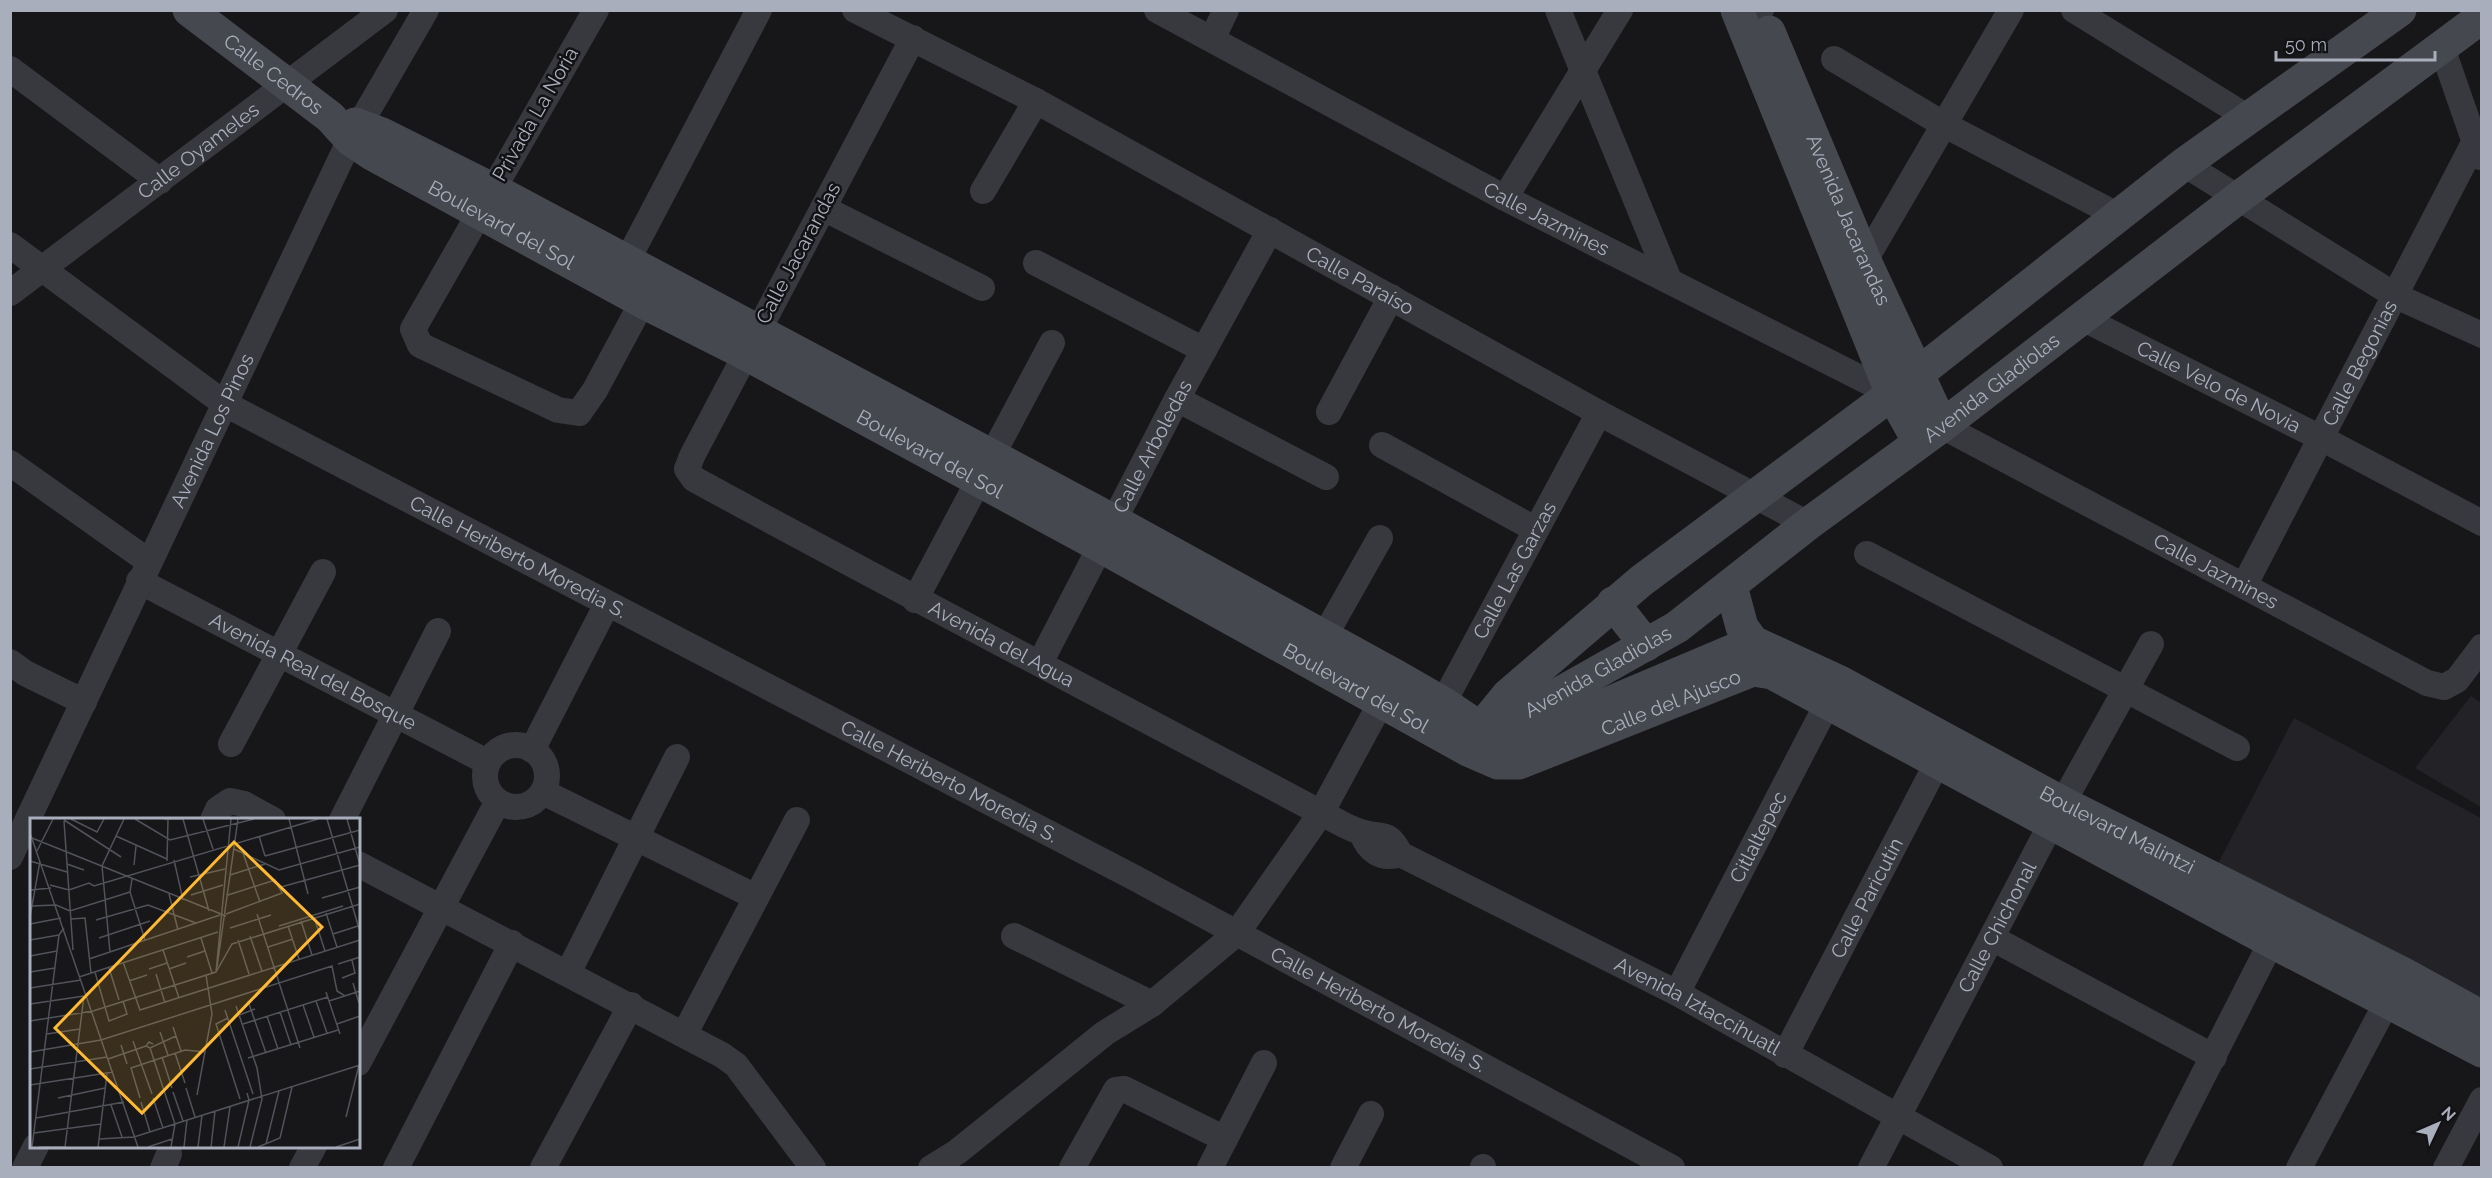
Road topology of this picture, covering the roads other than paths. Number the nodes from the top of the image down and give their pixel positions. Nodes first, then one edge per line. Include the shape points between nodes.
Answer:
1 (189, 10) edge
2 (385, 10) edge
3 (426, 10) edge
4 (596, 10) edge
5 (759, 10) edge
6 (855, 10) edge
7 (1157, 10) edge
8 (1226, 10) edge
9 (1558, 10) edge
10 (1620, 10) edge
11 (2011, 10) edge
12 (2074, 10) edge
13 (2400, 10) edge
14 (1752, 15) edge
15 (2481, 17) edge
16 (913, 38) junction
17 (1212, 39) junction
18 (2441, 45) junction
19 (1834, 59) dead end
20 (10, 69) edge
21 (1582, 70) junction
22 (288, 85) junction
23 (1036, 101) junction
24 (2247, 117) junction
25 (1943, 124) junction
26 (346, 127) junction
27 (2478, 151) edge
28 (2184, 164) junction
29 (160, 181) junction
30 (983, 191) dead end
31 (1505, 198) junction
32 (2238, 198) junction
33 (485, 201) junction
34 (823, 208) junction
35 (2120, 216) junction
36 (1270, 230) junction
37 (10, 245) edge
38 (627, 261) junction
39 (1036, 262) dead end
40 (43, 268) junction
41 (1857, 274) junction
42 (1669, 280) junction
43 (982, 288) dead end
44 (649, 289) junction
45 (10, 293) edge
46 (2396, 296) junction
47 (1391, 297) junction
48 (2082, 318) junction
49 (2481, 335) edge
50 (751, 341) junction
51 (1052, 343) dead end
52 (1204, 350) junction
53 (1917, 372) junction
54 (1892, 394) junction
55 (1177, 399) junction
56 (225, 404) junction
57 (1329, 412) dead end
58 (1599, 413) junction
59 (1931, 434) junction
60 (2321, 438) junction
61 (1382, 445) dead end
62 (10, 463) edge
63 (985, 468) junction
64 (687, 469) joint
65 (1326, 477) dead end
66 (1754, 496) junction
67 (2481, 523) edge
68 (1808, 524) junction
69 (1535, 529) junction
70 (1107, 533) junction
71 (1380, 538) dead end
72 (1866, 554) dead end
73 (144, 571) junction
74 (323, 572) dead end
75 (2244, 584) junction
76 (1731, 586) junction
77 (915, 600) junction
78 (1613, 603) junction
79 (607, 604) junction
80 (438, 632) dead end
81 (1753, 642) junction
82 (2151, 644) dead end
83 (1646, 645) junction
84 (2481, 647) edge
85 (1317, 650) junction
86 (280, 654) junction
87 (1040, 663) junction
88 (15, 673) edge
89 (1389, 688) junction
90 (2126, 690) junction
91 (1834, 693) junction
92 (84, 702) junction
93 (396, 714) junction
94 (1437, 715) junction
95 (1474, 738) junction
96 (231, 744) dead end
97 (2237, 748) dead end
98 (532, 750) junction
99 (1943, 752) junction
100 (677, 757) dead end
101 (487, 762) junction
102 (1510, 764) joint
103 (543, 792) junction
104 (497, 803) junction
105 (221, 810) edge
106 (1321, 813) junction
107 (2057, 813) junction
108 (34, 818) edge
109 (271, 818) edge
110 (343, 818) edge
111 (797, 820) dead end
112 (30, 827) edge
113 (636, 838) junction
114 (20, 850) edge
115 (360, 865) edge
116 (756, 897) junction
117 (442, 907) junction
118 (2279, 928) junction
119 (1237, 933) junction
120 (1014, 936) dead end
121 (1992, 938) junction
122 (512, 943) junction
123 (568, 973) junction
124 (2395, 987) junction
125 (1677, 993) junction
126 (1152, 1004) junction
127 (631, 1005) junction
128 (2481, 1017) edge
129 (685, 1033) junction
130 (2481, 1051) edge
131 (1785, 1055) junction
132 (2214, 1057) junction
133 (360, 1059) edge
134 (1264, 1063) dead end
135 (2481, 1100) edge
136 (1371, 1114) dead end
137 (1899, 1116) junction
138 (1225, 1139) junction
139 (35, 1148) edge
140 (313, 1148) edge
141 (25, 1167) edge
142 (302, 1167) edge
143 (396, 1167) edge
144 (543, 1167) edge
145 (813, 1167) edge
146 (931, 1167) edge
147 (1072, 1167) edge
148 (1210, 1167) edge
149 (1343, 1167) edge
150 (1672, 1167) edge
151 (1871, 1167) edge
152 (1990, 1167) edge
153 (2156, 1167) edge
154 (2300, 1167) edge
155 (2446, 1167) edge

1 - 22 street, Calle Cedros
2 - 22 street, Calle Oyameles
3 - 26 street, Avenida Los Pinos
4 - 33 street, Privada La Noria
5 - 38 street
6 - 16 street, Calle Paraíso
7 - 17 street, Calle Jazmines
8 - 17 street
9 - 21 street
10 - 21 street
11 - 25 street
12 - 24 street
13 - 24 street, Avenida Gladiolas
14 - 41 street, Avenida Jacarandas
15 - 18 street, Avenida Gladiolas
16 - 23 street, Calle Paraíso
16 - 34 street, Calle Jacarandas
17 - 31 street, Calle Jazmines
18 - 27 street
18 - 32 street, Avenida Gladiolas
19 - 25 street
20 - 29 street
21 - 31 street
21 - 42 street
22 - 26 street, Calle Cedros
22 - 29 street, Calle Oyameles
23 - 30 street
23 - 36 street, Calle Paraíso
24 - 28 street, Avenida Gladiolas
25 - 35 street
25 - 41 street
26 - 33 street, Boulevard del Sol
26 - 56 street, Avenida Los Pinos
27 - 46 street, Calle Begonias
28 - 32 street
28 - 35 street, Avenida Gladiolas
29 - 40 street, Calle Oyameles
31 - 42 street, Calle Jazmines
32 - 46 street
32 - 48 street, Avenida Gladiolas
33 - 38 street, Boulevard del Sol
33 - 44 street, Boulevard del Sol
33 - 44 street, Privada La Noria via 413,329 420,345 558,410 579,413
34 - 43 street
34 - 50 street, Calle Jacarandas
35 - 53 street, Avenida Gladiolas
36 - 47 street, Calle Paraíso
36 - 52 street, Calle Arboledas
37 - 40 street, Calle Heriberto Moredia S.
38 - 44 street, Boulevard del Sol
39 - 52 street
40 - 45 street, Calle Oyameles
40 - 56 street, Calle Heriberto Moredia S.
41 - 53 street, Avenida Jacarandas
41 - 54 street, Avenida Jacarandas
42 - 54 street, Calle Jazmines
44 - 50 street, Boulevard del Sol
46 - 49 street
46 - 60 street, Calle Begonias
47 - 57 street
47 - 58 street, Calle Paraíso
48 - 59 street, Avenida Gladiolas
48 - 60 street, Calle Velo de Novia
50 - 63 street, Boulevard del Sol
50 - 64 street, Calle Jacarandas
51 - 63 street
52 - 55 street, Calle Arboledas
53 - 54 street, Avenida Gladiolas
53 - 59 street, Avenida Jacarandas
54 - 59 street
54 - 66 street, Avenida Gladiolas
55 - 65 street
55 - 70 street, Calle Arboledas
56 - 73 street, Avenida Los Pinos
56 - 79 street, Calle Heriberto Moredia S.
58 - 66 street, Calle Paraíso
58 - 69 street, Calle Las Garzas
59 - 68 street, Avenida Gladiolas
59 - 75 street, Calle Jazmines
60 - 67 street, Calle Velo de Novia
60 - 75 street, Calle Begonias
61 - 69 street
62 - 73 street, Avenida Real del Bosque
63 - 70 street, Boulevard del Sol
63 - 77 street
64 - 77 street, Avenida del Agua via 694,479
66 - 68 street, Calle Paraíso
66 - 78 street, Avenida Gladiolas
68 - 76 street, Avenida Gladiolas
69 - 94 street, Calle Las Garzas
70 - 85 street, Boulevard del Sol
70 - 87 street, Calle Arboledas
71 - 85 street
72 - 90 street
73 - 86 street, Avenida Real del Bosque
73 - 92 street, Avenida Los Pinos
74 - 86 street
75 - 84 street, Calle Jazmines via 2427,683 2444,687 2457,680
76 - 81 street via 1742,627
76 - 83 street, Avenida Gladiolas
77 - 87 street, Avenida del Agua
78 - 83 street
78 - 95 street, Avenida Gladiolas via 1508,695
79 - 98 street
79 - 119 street, Calle Heriberto Moredia S.
80 - 93 street
81 - 91 street, Boulevard Malintzi
81 - 95 street, Calle del Ajusco via 1519,741
82 - 90 street, Calle Chichonal
83 - 95 street, Avenida Gladiolas
85 - 89 street, Boulevard del Sol
86 - 93 street, Avenida Real del Bosque
86 - 96 street
87 - 106 street, Avenida del Agua
88 - 92 street
89 - 94 street, Boulevard del Sol
89 - 106 street
90 - 97 street
90 - 107 street, Calle Chichonal
91 - 99 street, Boulevard Malintzi
91 - 102 street, Calle del Ajusco via 1753,670
91 - 125 street, Citlaltepec
92 - 108 street, Avenida Los Pinos
93 - 101 street, Avenida Real del Bosque
93 - 110 street
94 - 95 street, Boulevard del Sol
95 - 102 street, Boulevard del Sol via 1498,763
98 - 101 street via 515,745 499,749
98 - 103 street via 543,761 547,777
99 - 107 street, Boulevard Malintzi
99 - 131 street, Calle Paricutín
100 - 113 street
101 - 104 street via 484,784
103 - 104 street via 531,804 514,808
103 - 113 street
104 - 117 street
105 - 109 street via 244,804
106 - 119 street
106 - 125 street, Avenida Iztaccíhuatl via 1362,833 1380,834 1394,841 1400,854
107 - 118 street, Boulevard Malintzi
107 - 121 street, Calle Chichonal
111 - 116 street
112 - 114 street, Avenida Los Pinos
113 - 116 street
113 - 123 street
115 - 117 street
116 - 129 street
117 - 122 street
117 - 133 street
118 - 124 street, Boulevard Malintzi
118 - 132 street
119 - 126 street
119 - 150 street, Calle Heriberto Moredia S.
120 - 126 street
121 - 132 street
121 - 137 street, Calle Chichonal
122 - 123 street
122 - 143 street
123 - 127 street
124 - 128 street, Boulevard Malintzi
124 - 130 street, Boulevard Malintzi
124 - 154 street
125 - 131 street, Avenida Iztaccíhuatl
126 - 146 street via 1105,1033 957,1152
127 - 129 street
127 - 144 street
129 - 145 street via 736,1065
131 - 137 street, Avenida Iztaccíhuatl
132 - 153 street
134 - 138 street
135 - 155 street
136 - 149 street
137 - 151 street, Calle Chichonal
137 - 152 street, Avenida Iztaccíhuatl
138 - 147 street via 1124,1089 1116,1090
138 - 148 street
139 - 141 street
140 - 142 street

